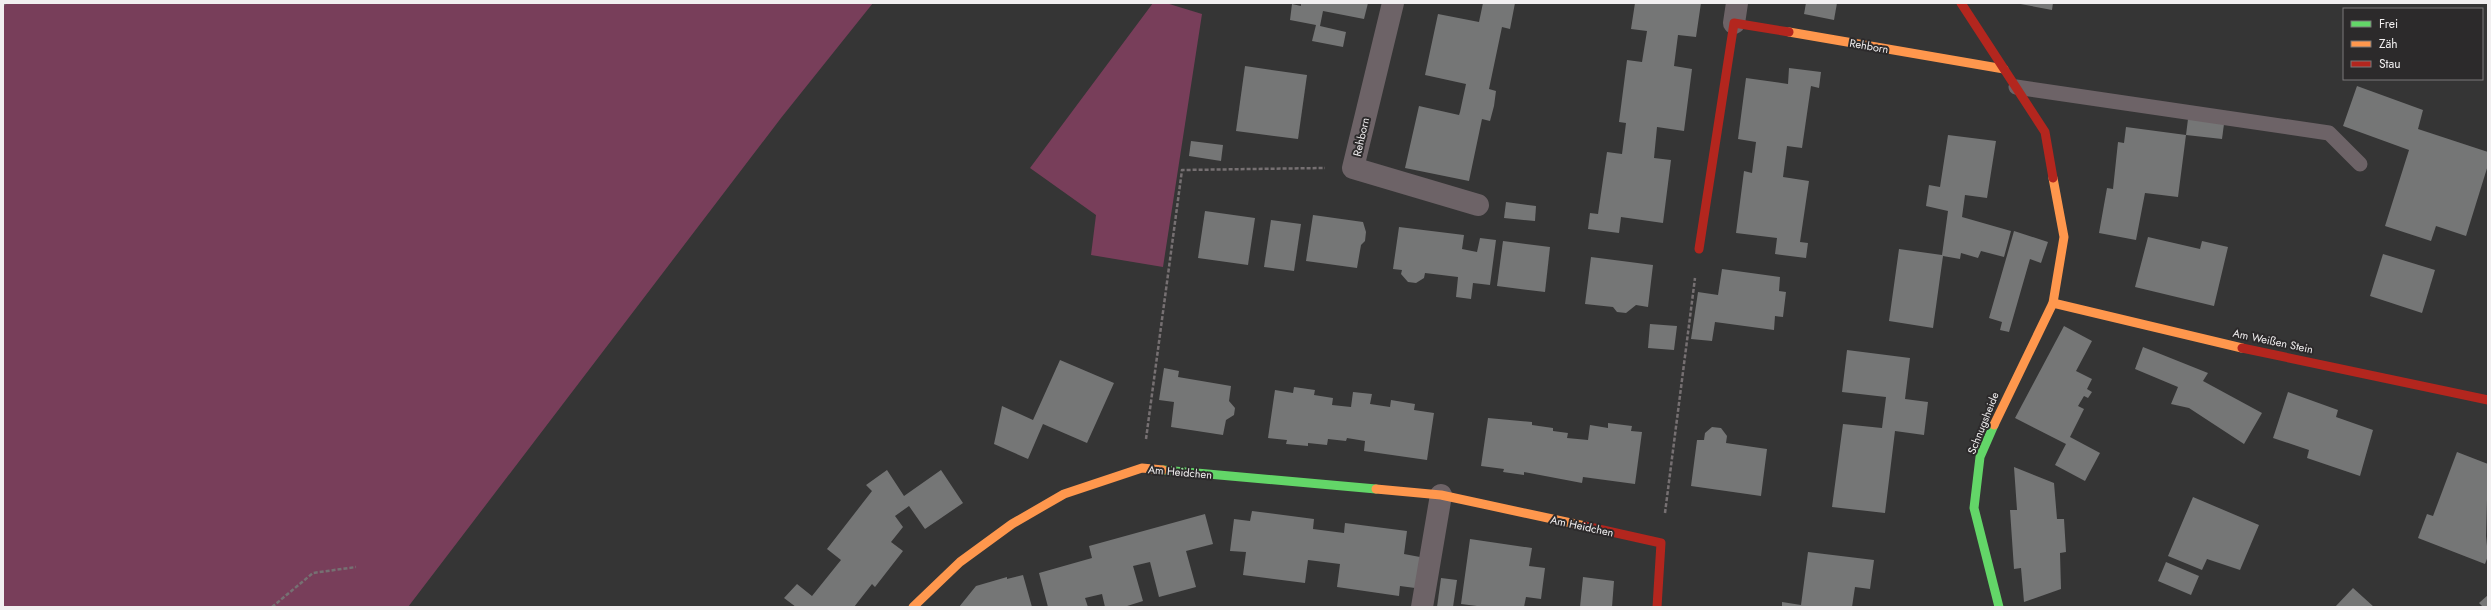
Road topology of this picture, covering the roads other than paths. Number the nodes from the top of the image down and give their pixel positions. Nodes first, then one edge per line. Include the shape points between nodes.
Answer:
1 (1393, 3) edge
2 (1961, 3) edge
3 (1735, 13) edge
4 (2004, 69) junction
5 (2016, 87) junction
6 (2360, 164) dead end
7 (1478, 205) dead end
8 (1699, 249) road end
9 (2053, 302) junction
10 (2488, 400) edge
11 (1441, 495) junction
12 (913, 607) edge
13 (1422, 607) edge
14 (1657, 607) edge
15 (1999, 607) edge

1 - 7 street, Rehborn via 1353,168
2 - 4 street
3 - 4 street, Rehborn
3 - 8 street, Rehborn
4 - 5 street
5 - 6 lane via 2329,133
5 - 9 street via 2045,132 2064,237
9 - 10 street, Am Weißen Stein via 2173,332
9 - 15 street, Schnugsheide via 1980,457 1974,508
11 - 12 street, Am Heidchen via 1142,468 1064,494 1012,524 960,562
11 - 13 street
11 - 14 street, Am Heidchen via 1661,543

